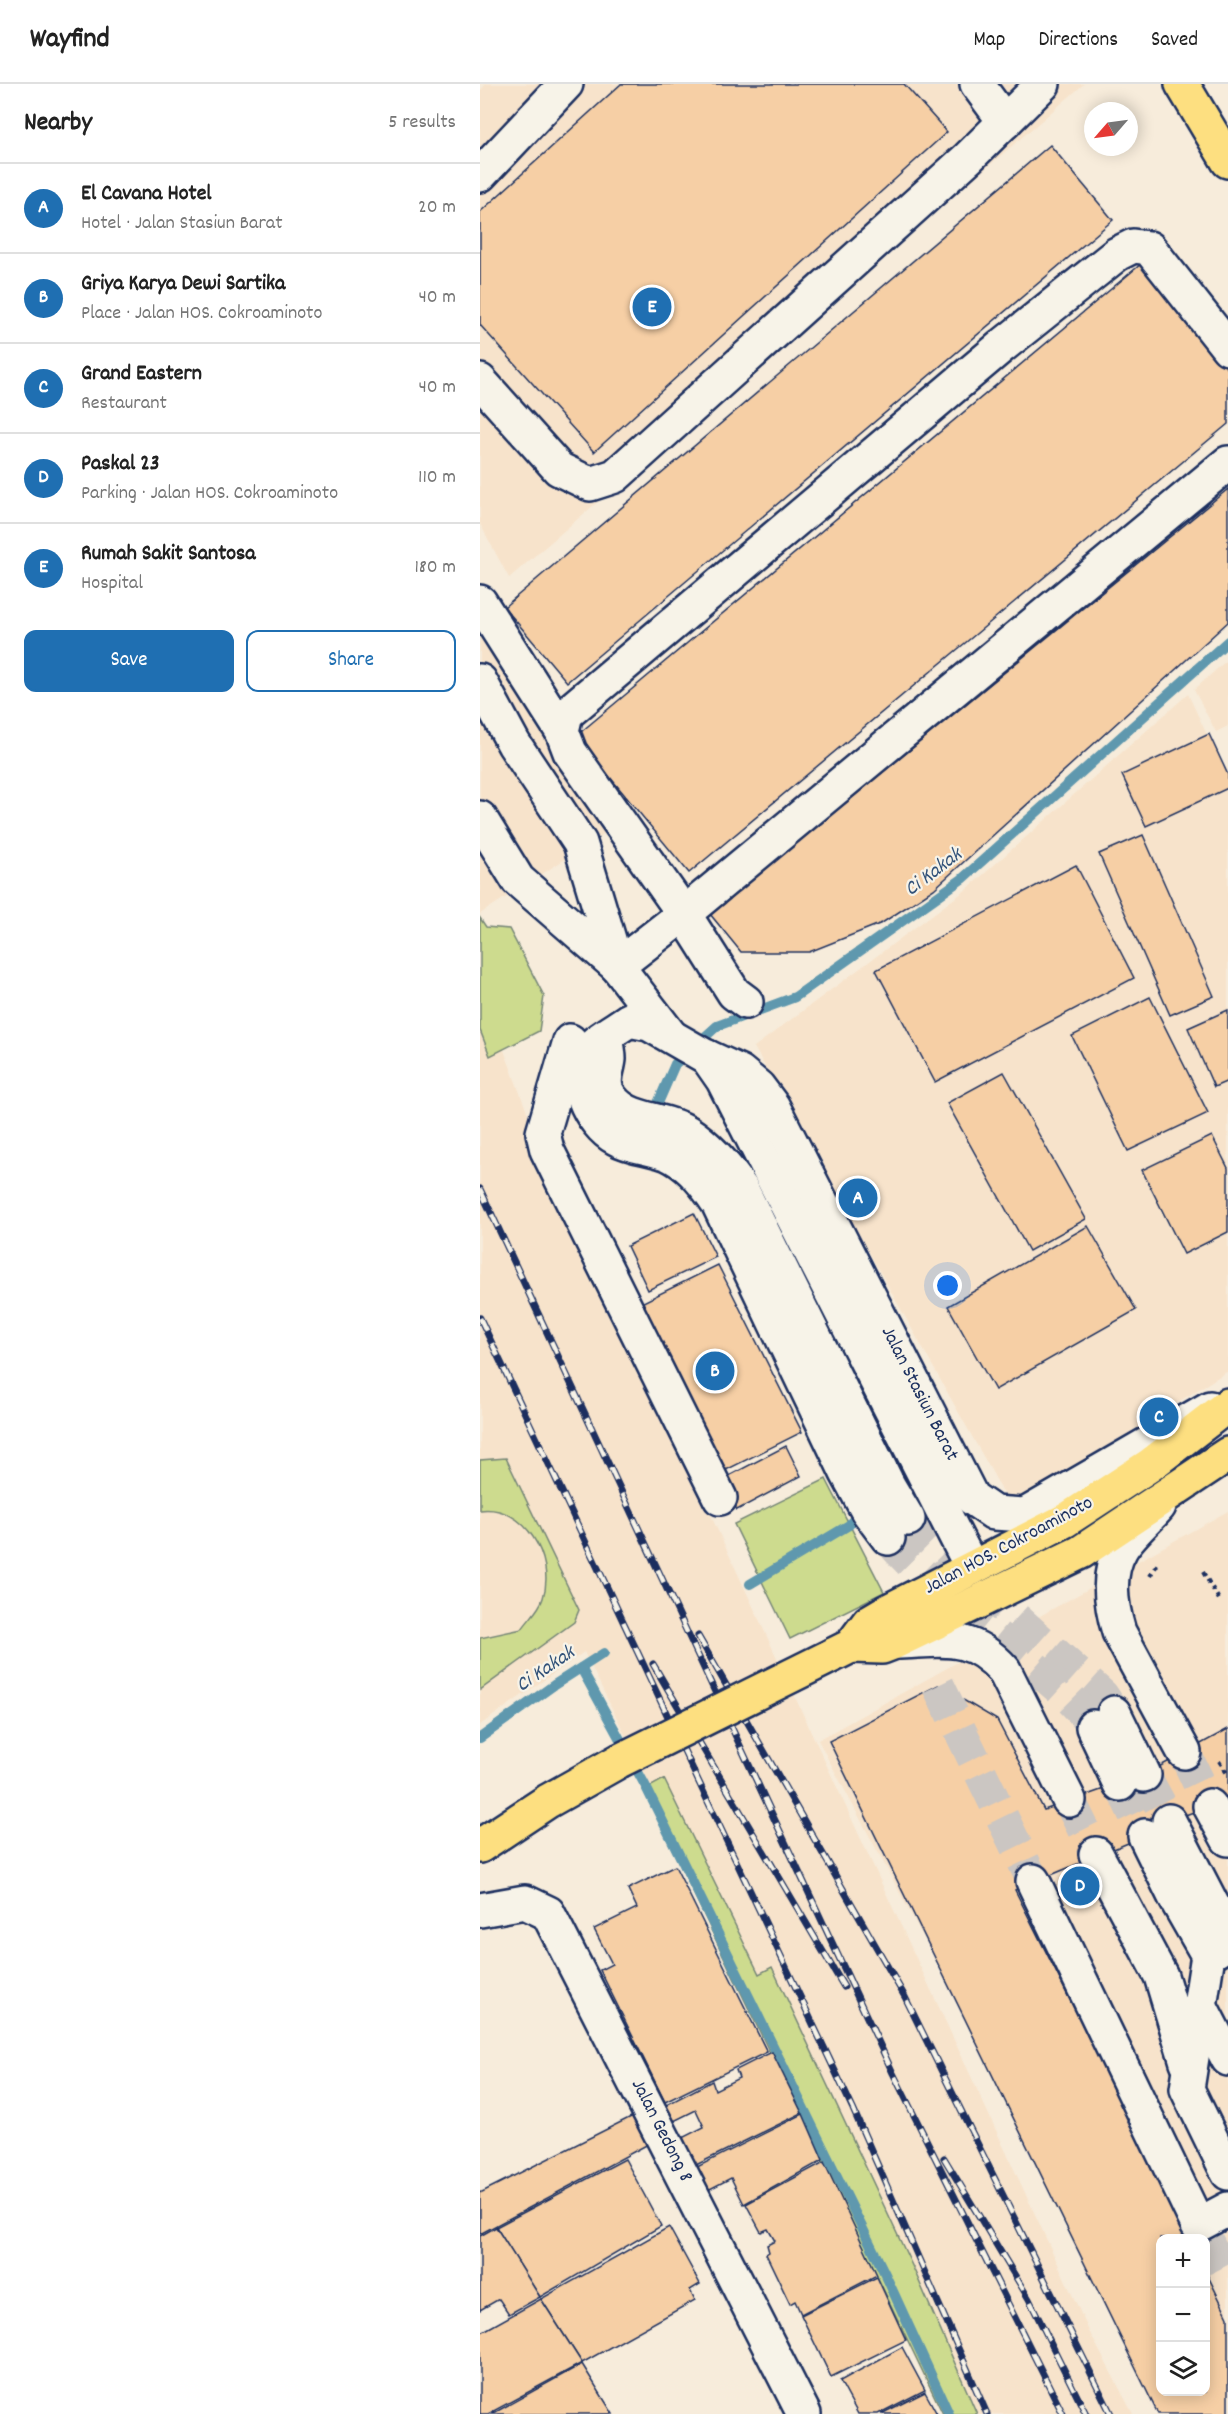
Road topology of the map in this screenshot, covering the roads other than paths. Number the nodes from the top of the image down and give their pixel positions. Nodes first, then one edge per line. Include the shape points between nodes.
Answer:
1 (566, 84) edge
2 (977, 84) edge
3 (1043, 84) edge
4 (1182, 84) edge
5 (1005, 122) junction
6 (1228, 161) edge
7 (480, 175) edge
8 (1228, 348) edge
9 (480, 381) edge
10 (1228, 463) edge
11 (480, 602) edge
12 (480, 681) edge
13 (562, 731) junction
14 (480, 818) edge
15 (684, 914) junction
16 (617, 966) junction
17 (746, 1002) dead end
18 (606, 1036) junction
19 (690, 1047) junction
20 (1228, 1399) edge
21 (1228, 1405) edge
22 (1228, 1454) edge
23 (720, 1498) dead end
24 (1166, 1498) junction
25 (898, 1528) tunnel mouth
26 (972, 1568) junction
27 (896, 1642) junction
28 (842, 1650) junction
29 (1103, 1720) tunnel mouth
30 (1185, 1752) tunnel mouth
31 (1132, 1779) tunnel mouth
32 (1069, 1800) tunnel mouth
33 (1210, 1806) tunnel mouth
34 (1157, 1828) tunnel mouth
35 (1228, 1839) edge
36 (480, 1846) edge
37 (1096, 1854) tunnel mouth
38 (1033, 1881) tunnel mouth
39 (480, 1910) edge
40 (1222, 1944) edge
41 (1200, 2005) junction
42 (1228, 2059) edge
43 (1190, 2070) junction
44 (1228, 2173) edge
45 (1228, 2209) edge
46 (804, 2414) edge

1 - 7 street
2 - 5 street
3 - 5 street
4 - 6 main road
5 - 9 street via 615,476 590,484 559,469
8 - 13 street via 1149,248 1133,246 1117,254 1002,346 566,714
10 - 15 street
11 - 13 street
12 - 16 street, Jalan Stasiun Barat via 514,744 580,843
13 - 15 street via 570,752
14 - 16 street, Jalan Stasiun Barat via 518,880
15 - 16 street
15 - 17 street via 734,993
16 - 19 street, Jalan Stasiun Barat
18 - 19 street via 629,1020 649,1024
18 - 23 street via 575,1037 569,1043 543,1133 547,1150
18 - 25 street via 609,1060 604,1076 607,1091 619,1105 630,1114 684,1130 708,1148 741,1188 889,1487
19 - 20 street, Jalan Stasiun Barat via 740,1072 758,1086 773,1107 972,1498 994,1513 1025,1515 1192,1416
19 - 26 street, Jalan Stasiun Barat via 728,1091
21 - 26 main road, Jalan HOS. Cokroaminoto via 1150,1465 1066,1520
22 - 24 main road, Jalan HOS. Cokroaminoto
24 - 27 main road, Jalan HOS. Cokroaminoto via 1082,1552
24 - 30 street via 1121,1548 1111,1590 1119,1632
26 - 28 main road, Jalan HOS. Cokroaminoto via 869,1622
27 - 28 main road, Jalan HOS. Cokroaminoto
27 - 32 street via 955,1640 994,1659 1004,1670
28 - 36 main road, Jalan HOS. Cokroaminoto, bridge via 619,1761
29 - 31 street
33 - 35 street
34 - 40 street via 1176,1899
37 - 43 street via 1161,1976
38 - 45 street via 1198,2225
39 - 46 street, Jalan Gedong 8 via 525,1902 548,1913
40 - 41 street
41 - 42 street
41 - 43 street
43 - 44 street via 1187,2089

